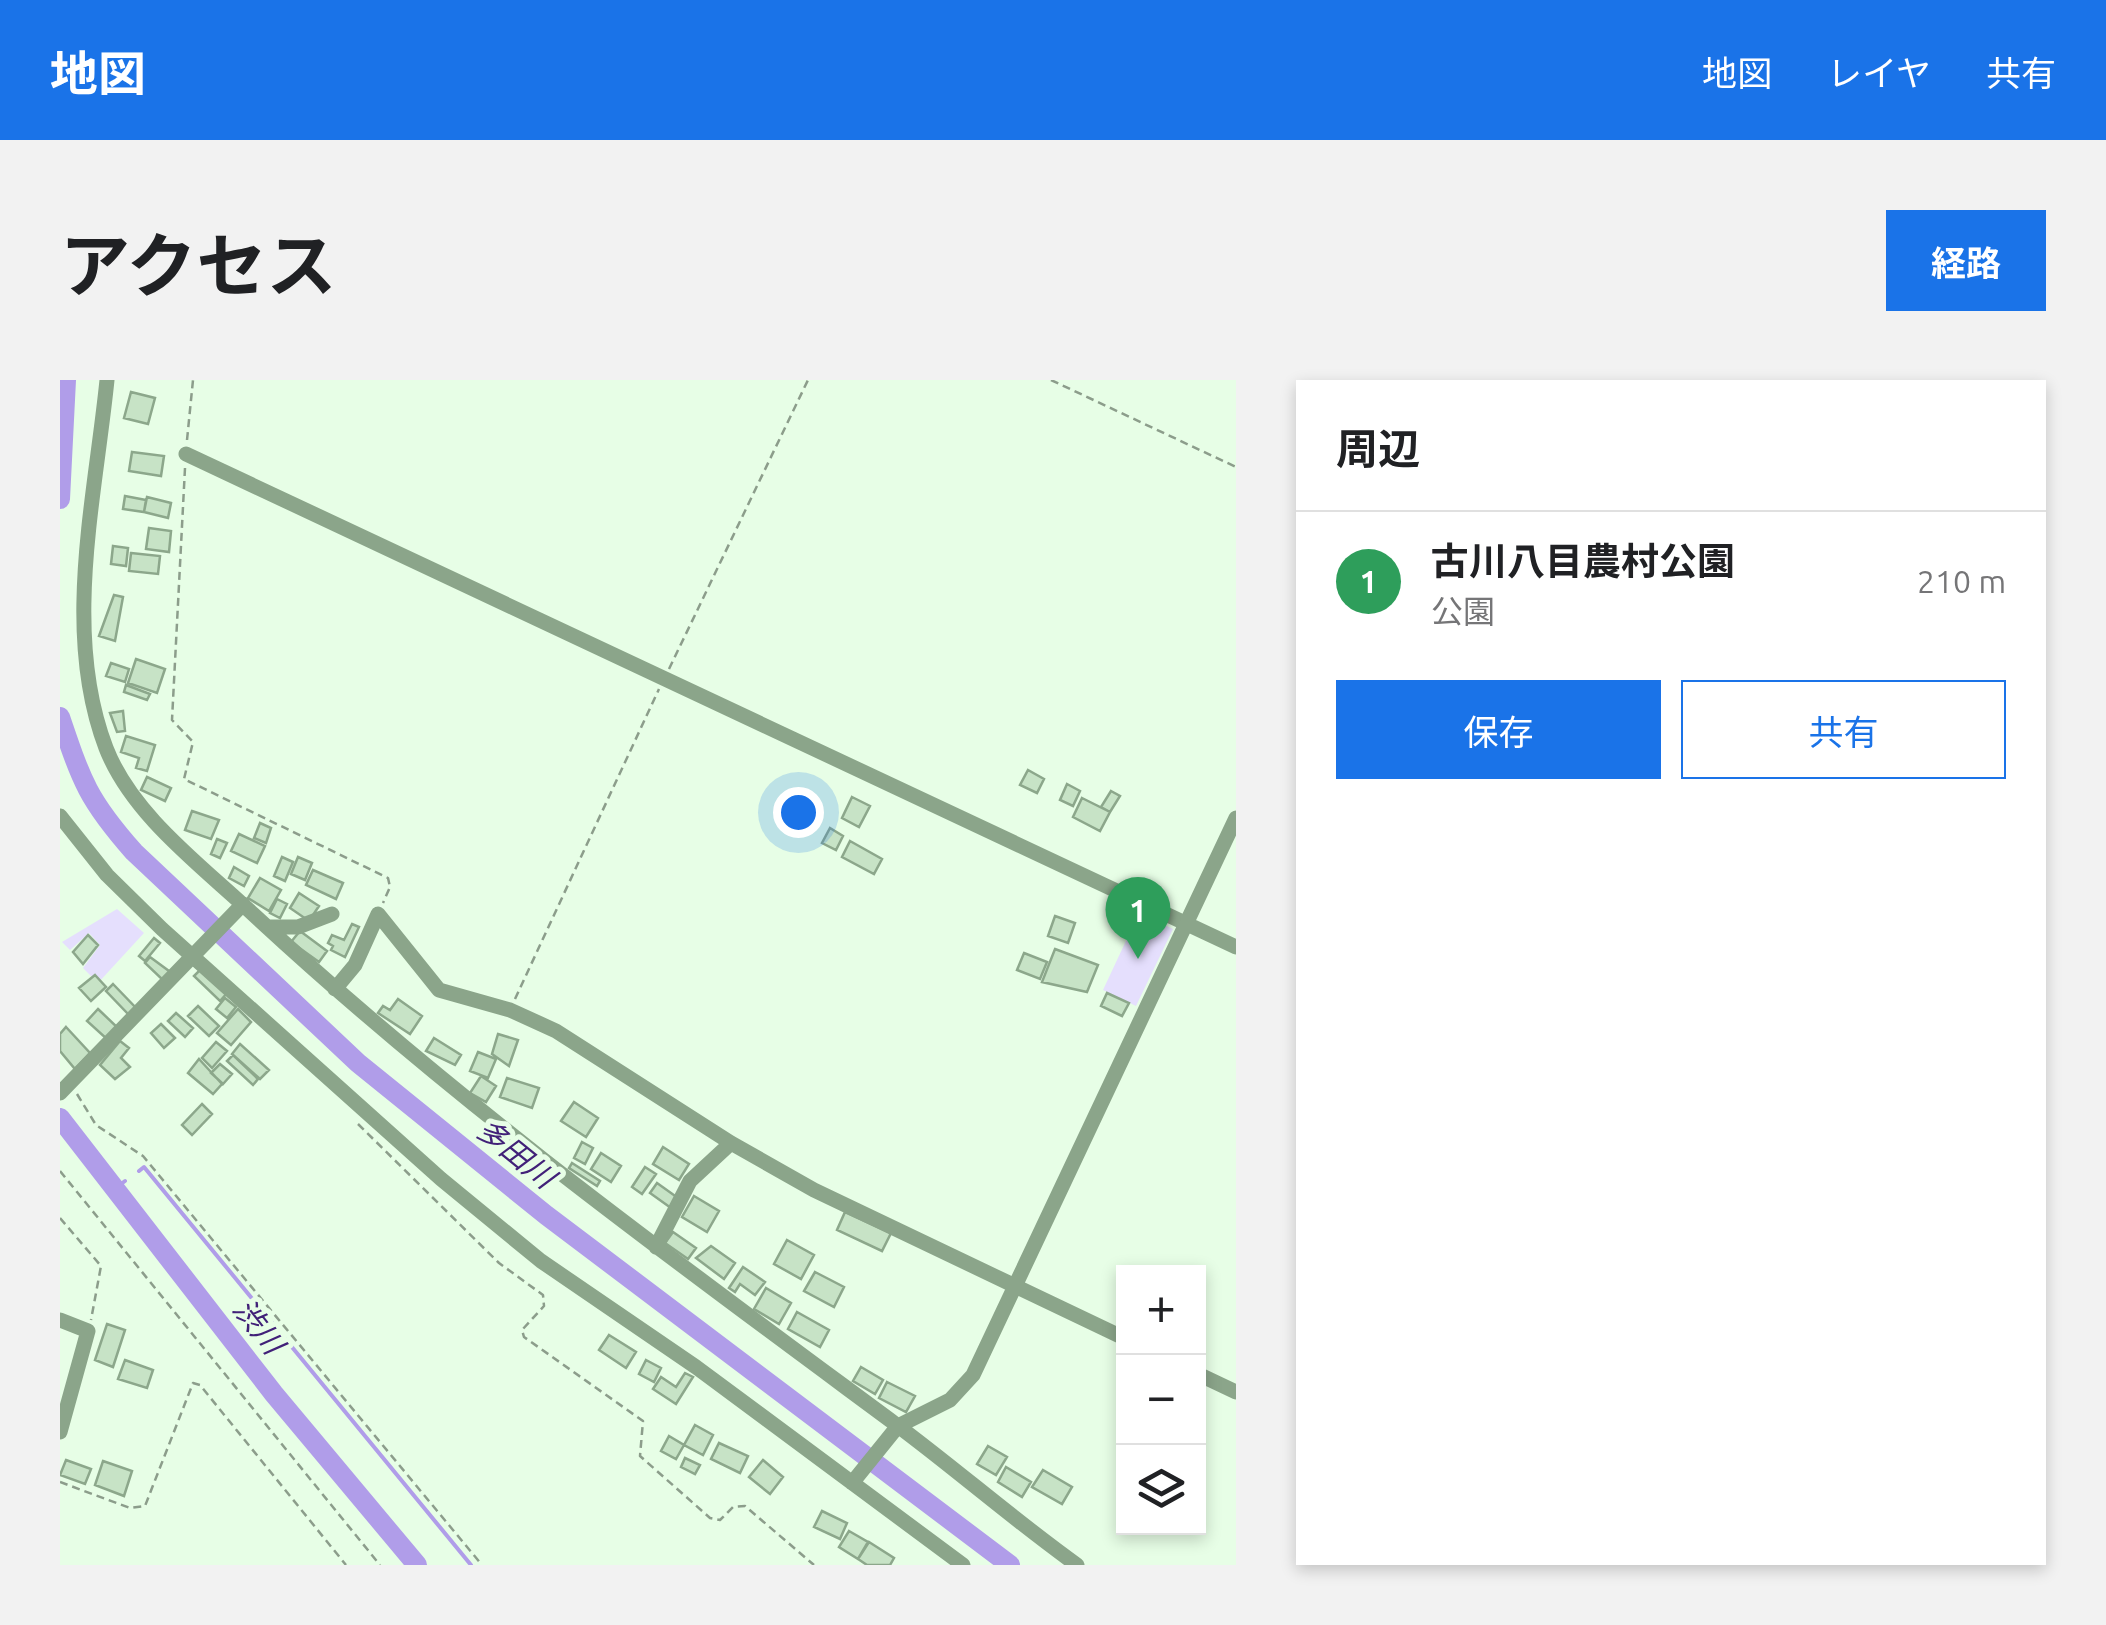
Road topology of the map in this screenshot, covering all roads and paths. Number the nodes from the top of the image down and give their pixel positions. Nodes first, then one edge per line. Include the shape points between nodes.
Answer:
1 (106, 380) edge
2 (193, 380) edge
3 (808, 380) edge
4 (1051, 380) edge
5 (186, 454) junction
6 (1236, 468) edge
7 (665, 677) junction
8 (60, 816) edge
9 (1236, 818) edge
10 (239, 907) junction
11 (332, 914) dead end
12 (378, 914) junction
13 (1186, 923) junction
14 (267, 927) junction
15 (1236, 947) edge
16 (197, 954) junction
17 (335, 989) junction
18 (510, 1010) junction
19 (66, 1088) edge
20 (356, 1119) dead end
21 (731, 1143) junction
22 (60, 1171) edge
23 (60, 1218) edge
24 (656, 1247) junction
25 (1016, 1286) junction
26 (60, 1320) edge
27 (88, 1331) junction
28 (1116, 1334) edge
29 (1206, 1378) edge
30 (1236, 1392) edge
31 (895, 1428) junction
32 (60, 1432) edge
33 (854, 1480) junction
34 (60, 1482) edge
35 (346, 1565) edge
36 (380, 1565) edge
37 (482, 1565) edge
38 (814, 1565) edge
39 (963, 1565) edge
40 (1077, 1565) edge

1 - 10 street via 84,619 88,686 119,776
2 - 5 path
3 - 7 path
4 - 6 path
5 - 7 street
5 - 12 path via 172,720 193,742 184,779 388,878
7 - 13 street
7 - 18 path
8 - 16 street via 107,874
9 - 13 street
10 - 14 street
10 - 16 street
11 - 14 street via 298,927
12 - 17 street
12 - 18 street via 439,990
13 - 15 street
13 - 25 street
14 - 17 street
16 - 19 street
16 - 33 street via 541,1262
17 - 24 street
18 - 21 street via 556,1031
19 - 37 path via 106,1133 144,1156
20 - 38 path via 499,1263 543,1295 544,1306 522,1330 524,1337 644,1421 640,1456 710,1518 720,1520 745,1506
21 - 24 street via 690,1181
21 - 25 street
22 - 36 path
23 - 27 path via 101,1266
24 - 31 street
25 - 28 street
25 - 31 street via 965,1388
26 - 27 street
27 - 32 street
29 - 30 street
31 - 33 street
31 - 40 street
33 - 39 street
34 - 35 path via 130,1508 144,1506 193,1383 200,1385

